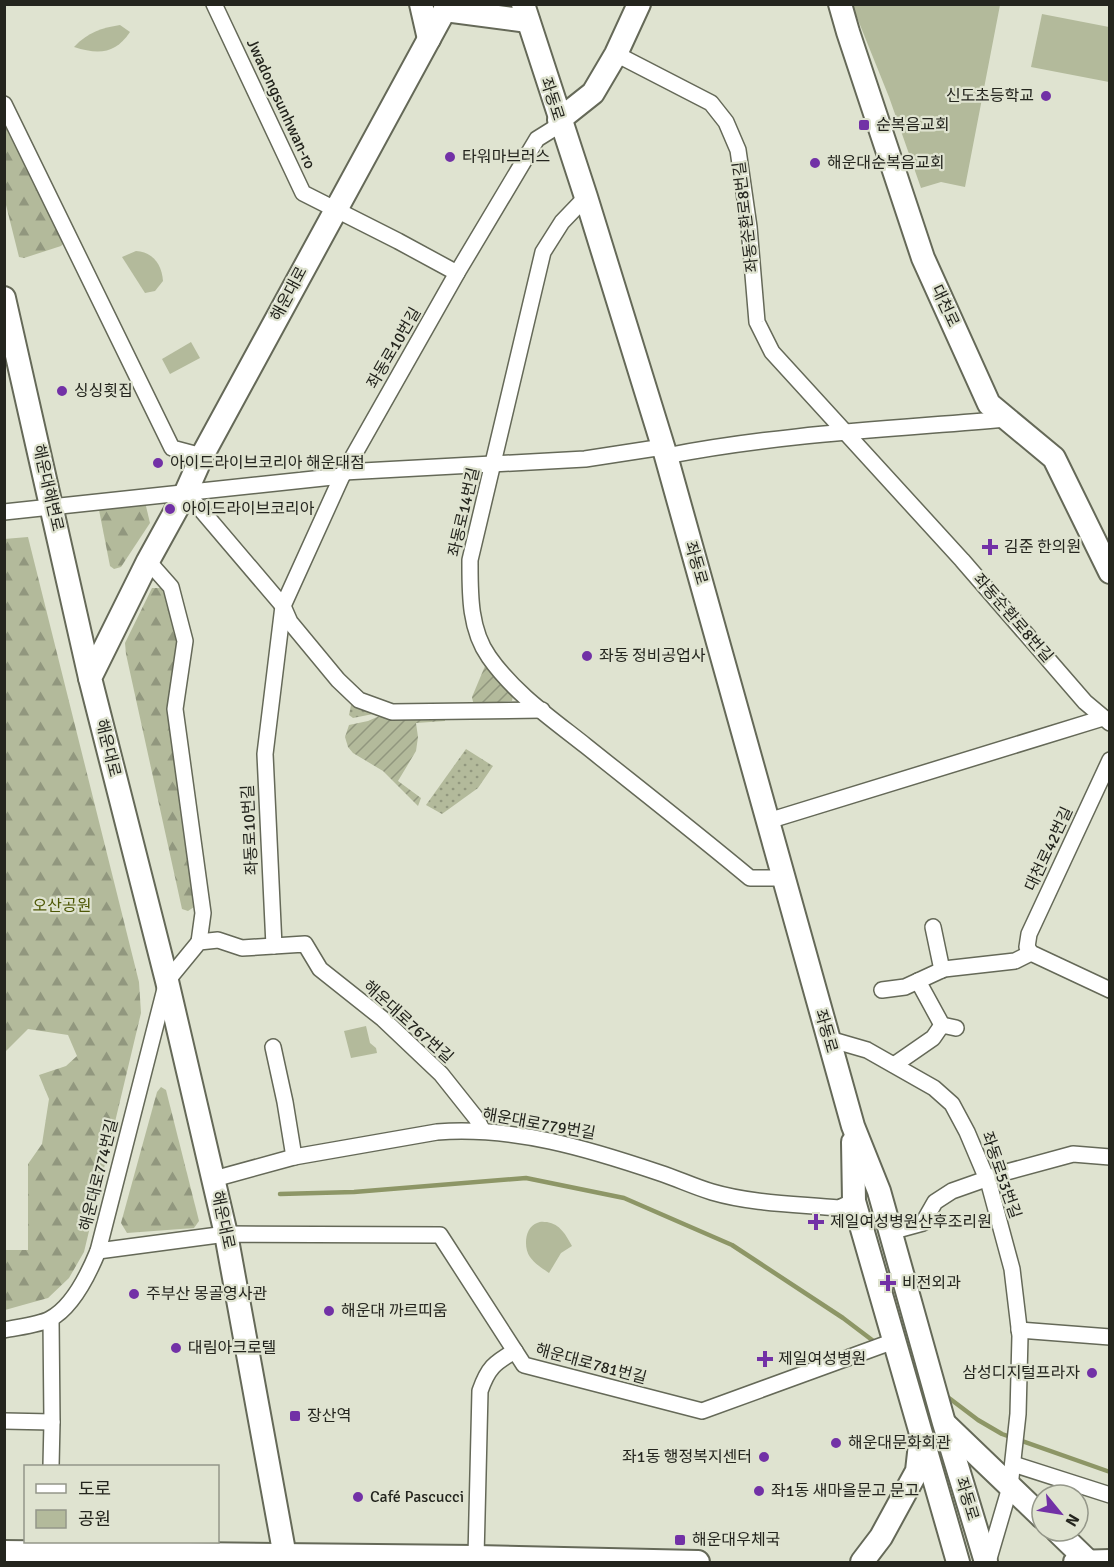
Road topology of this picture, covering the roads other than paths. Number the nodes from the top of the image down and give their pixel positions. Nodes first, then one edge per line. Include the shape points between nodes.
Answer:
1 (214, 4) edge
2 (421, 4) edge
3 (639, 4) edge
4 (840, 4) edge
5 (446, 7) edge
6 (525, 10) edge
7 (429, 39) junction
8 (615, 54) junction
9 (4, 104) edge
10 (560, 122) junction
11 (586, 196) junction
12 (335, 209) junction
13 (457, 273) junction
14 (4, 298) edge
15 (1007, 419) junction
16 (844, 433) junction
17 (664, 452) junction
18 (202, 456) junction
19 (494, 464) junction
20 (343, 474) junction
21 (186, 492) junction
22 (52, 506) junction
23 (4, 512) edge
24 (148, 561) junction
25 (1110, 572) edge
26 (284, 606) junction
27 (90, 678) junction
28 (542, 710) junction
29 (1106, 720) edge
30 (1110, 759) edge
31 (768, 821) junction
32 (784, 878) junction
33 (933, 927) dead end
34 (199, 942) junction
35 (274, 946) junction
36 (1031, 953) junction
37 (942, 970) junction
38 (167, 981) junction
39 (918, 981) junction
40 (882, 990) dead end
41 (1110, 990) edge
42 (829, 1039) junction
43 (273, 1047) dead end
44 (894, 1065) junction
45 (853, 1126) junction
46 (483, 1131) junction
47 (1110, 1157) edge
48 (294, 1158) junction
49 (214, 1179) junction
50 (987, 1180) junction
51 (854, 1201) junction
52 (890, 1232) junction
53 (226, 1234) junction
54 (98, 1251) junction
55 (51, 1319) junction
56 (4, 1330) edge
57 (892, 1330) junction
58 (1019, 1330) junction
59 (1110, 1337) edge
60 (515, 1351) junction
61 (4, 1421) edge
62 (52, 1422) junction
63 (944, 1423) junction
64 (921, 1431) junction
65 (1013, 1464) junction
66 (51, 1465) edge
67 (1010, 1487) junction
68 (1110, 1495) edge
69 (1030, 1506) edge
70 (1069, 1543) edge
71 (4, 1552) edge
72 (48, 1552) edge
73 (286, 1559) edge
74 (491, 1559) edge
75 (1110, 1561) edge
76 (1089, 1562) edge
77 (698, 1563) edge
78 (862, 1563) edge
79 (958, 1563) edge
80 (987, 1563) edge
81 (1073, 1563) edge

1 - 12 street, Jwadongsunhwan-ro via 303,193
2 - 7 main road
3 - 8 main road
4 - 15 main road, 대천로 via 923,258 989,404
5 - 6 main road
5 - 7 main road, 해운대로
6 - 10 main road, 좌동로
7 - 12 main road, 해운대로
8 - 10 main road via 593,93
8 - 16 street, 좌동순환로8번길 via 711,103 726,122 738,150 757,322 772,352
9 - 18 street via 172,448
10 - 11 main road, 좌동로
10 - 13 street, 좌동로10번길 via 537,140
11 - 17 main road, 좌동로
11 - 19 street, 좌동로14번길 via 562,222 543,252
12 - 13 street, Jwadongsunhwan-ro
12 - 18 main road, 해운대로
13 - 20 street, 좌동로10번길
14 - 22 main road, 해운대해변로
15 - 16 street
15 - 25 main road, 대천로 via 1054,458
16 - 17 street
16 - 29 street, 좌동순환로8번길 via 1085,702
17 - 19 street
17 - 31 main road, 좌동로
18 - 21 main road, 해운대로
19 - 20 street
19 - 28 street, 좌동로14번길 via 470,560 469,596 476,628 488,655 513,686
20 - 21 street
20 - 26 street, 좌동로10번길
21 - 22 street
21 - 24 main road, 해운대로
21 - 26 street
22 - 23 street
22 - 27 main road, 해운대해변로
24 - 27 main road, 해운대로
24 - 34 street via 171,587 185,641 175,709 203,913
26 - 28 street via 290,622 359,700 392,712
26 - 35 street, 좌동로10번길 via 265,754
27 - 38 main road, 해운대로
28 - 32 street, 좌동로14번길 via 750,878
29 - 31 street
30 - 36 street, 대천로42번길 via 1029,934 1027,947
31 - 32 main road, 좌동로
32 - 42 main road, 좌동로
33 - 37 street
34 - 35 street via 218,940 242,948
34 - 38 street
35 - 46 street, 해운대로767번길 via 305,944 320,969 383,1019 441,1074
36 - 37 street via 1015,961
36 - 41 street
37 - 39 street
38 - 49 main road, 해운대로
38 - 54 street, 해운대로774번길
39 - 40 street
39 - 44 street via 949,1026
42 - 44 street, 좌동로53번길 via 867,1050
42 - 45 main road, 좌동로
43 - 48 street
44 - 50 street, 좌동로53번길 via 934,1088 952,1104
45 - 51 main road, 좌동로
45 - 52 main road, 좌동로 via 879,1191
46 - 48 street, 해운대로779번길 via 437,1132
46 - 51 street, 해운대로779번길 via 589,1150 734,1198 839,1208
47 - 50 street via 1072,1154
48 - 49 street, 해운대로779번길
49 - 53 main road, 해운대로
50 - 52 street via 952,1191 935,1202 923,1223
50 - 58 street, 좌동로53번길 via 1012,1269
51 - 57 main road, 좌동로
52 - 63 main road, 좌동로
53 - 54 street
53 - 60 street, 해운대로781번길 via 440,1235
53 - 73 main road, 해운대로
54 - 55 street, 해운대로774번길 via 72,1300
55 - 56 street, 해운대로774번길
55 - 62 street
57 - 60 street, 해운대로781번길 via 854,1355 702,1411 524,1365
57 - 64 main road, 좌동로
58 - 59 street
58 - 65 street, 좌동로53번길
60 - 74 street via 487,1372 480,1391
61 - 62 street
62 - 66 street
63 - 67 main road
63 - 80 main road, 좌동로
64 - 78 main road via 917,1471
64 - 79 main road, 좌동로
65 - 67 street, 좌동로53번길
65 - 68 street
67 - 69 main road
67 - 80 street, 좌동로53번길
70 - 76 main road
71 - 72 main road
72 - 73 main road
73 - 74 main road
74 - 77 main road
75 - 76 main road
76 - 81 main road

